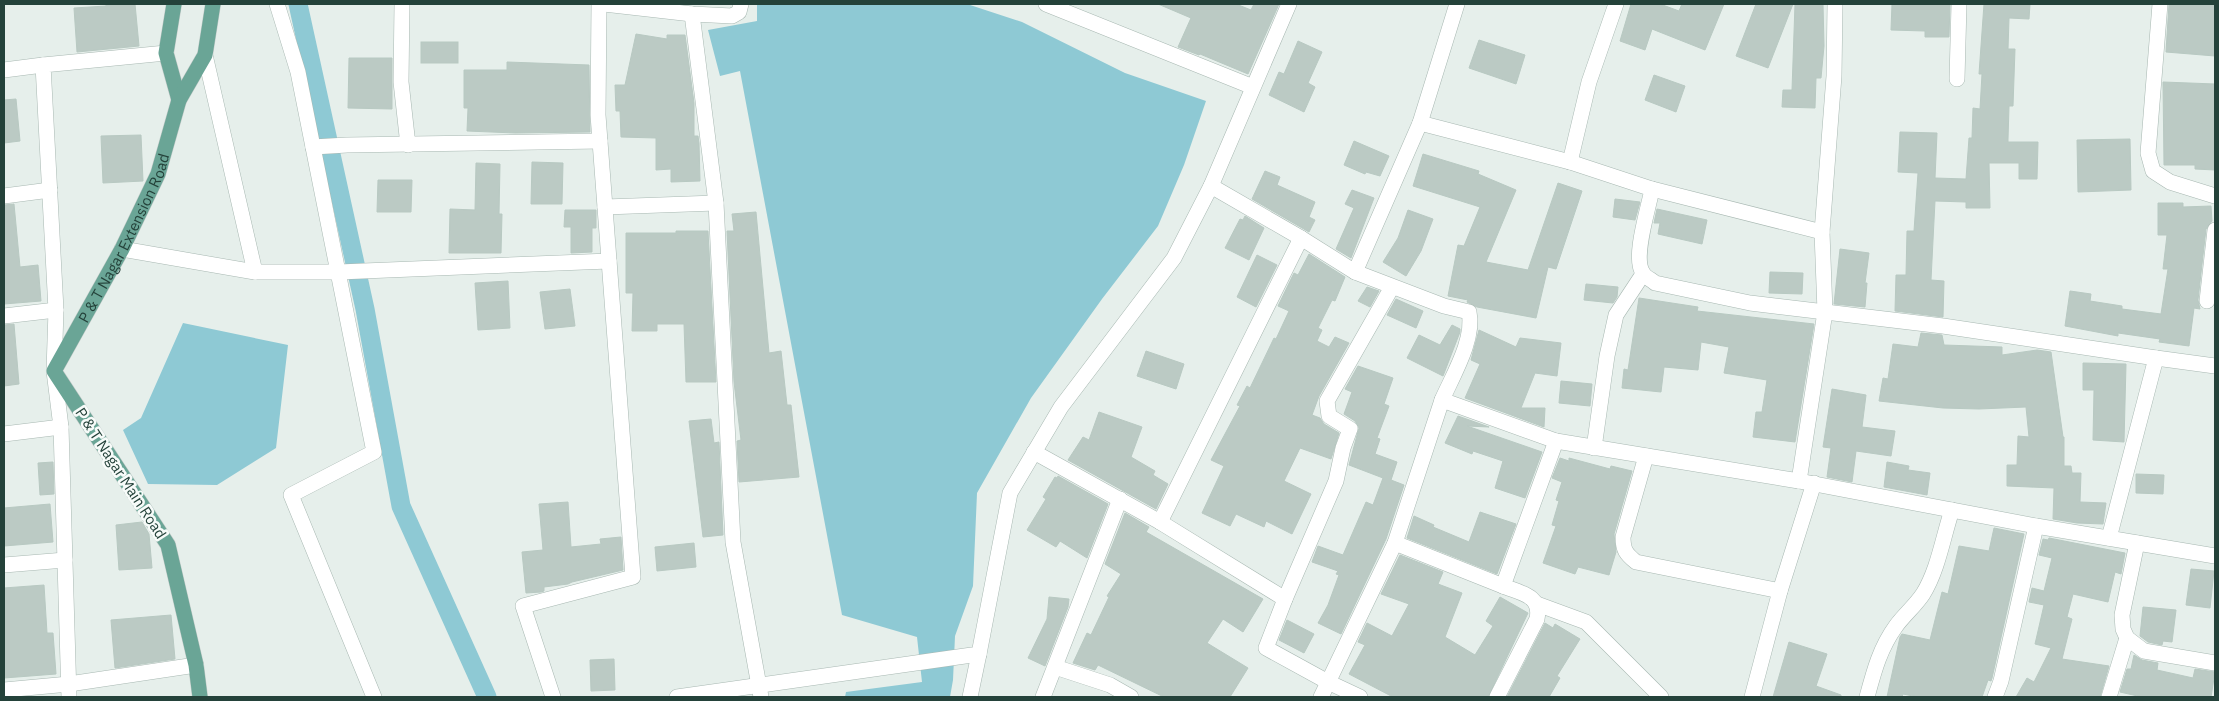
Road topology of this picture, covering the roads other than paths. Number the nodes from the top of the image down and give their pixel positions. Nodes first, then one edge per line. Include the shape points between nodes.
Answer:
1 (174, 4) edge
2 (213, 4) edge
3 (277, 4) edge
4 (402, 4) edge
5 (599, 4) edge
6 (604, 4) edge
7 (741, 4) edge
8 (1046, 4) edge
9 (1289, 4) edge
10 (1457, 4) edge
11 (1616, 4) edge
12 (1835, 4) edge
13 (1959, 4) edge
14 (2160, 4) edge
15 (692, 14) junction
16 (166, 53) junction
17 (205, 55) junction
18 (43, 65) junction
19 (4, 70) edge
20 (1957, 79) dead end
21 (1253, 87) junction
22 (179, 100) junction
23 (1420, 123) junction
24 (600, 140) junction
25 (408, 145) junction
26 (314, 147) junction
27 (1570, 162) junction
28 (1211, 186) junction
29 (1652, 189) junction
30 (50, 190) junction
31 (4, 196) edge
32 (2215, 196) edge
33 (716, 203) junction
34 (605, 207) junction
35 (2215, 230) edge
36 (1822, 232) junction
37 (1301, 238) junction
38 (122, 249) junction
39 (609, 261) junction
40 (255, 272) junction
41 (339, 272) junction
42 (1356, 272) junction
43 (1642, 274) junction
44 (1392, 287) junction
45 (2207, 300) dead end
46 (56, 310) junction
47 (1825, 312) junction
48 (4, 316) edge
49 (2156, 358) junction
50 (2215, 366) edge
51 (54, 371) junction
52 (1442, 400) junction
53 (60, 427) junction
54 (4, 434) edge
55 (1556, 441) junction
56 (1594, 448) junction
57 (1034, 452) junction
58 (1646, 456) junction
59 (1807, 482) junction
60 (1120, 499) junction
61 (1952, 510) junction
62 (1160, 522) junction
63 (2036, 526) junction
64 (2109, 538) junction
65 (1395, 542) junction
66 (2137, 543) junction
67 (2215, 556) edge
68 (65, 560) junction
69 (4, 565) edge
70 (1503, 586) junction
71 (1780, 591) junction
72 (1285, 599) junction
73 (1537, 604) junction
74 (2127, 638) junction
75 (978, 654) junction
76 (196, 664) junction
77 (2215, 664) edge
78 (1055, 666) junction
79 (1328, 682) junction
80 (4, 690) edge
81 (69, 690) edge
82 (760, 692) edge
83 (200, 697) edge
84 (374, 697) edge
85 (553, 697) edge
86 (677, 697) edge
87 (970, 697) edge
88 (1043, 697) edge
89 (1131, 697) edge
90 (1321, 697) edge
91 (1360, 697) edge
92 (1498, 697) edge
93 (1661, 697) edge
94 (1752, 697) edge
95 (1867, 697) edge
96 (1995, 697) edge
97 (2109, 697) edge

1 - 16 main road
2 - 17 main road, P & T Nagar Extension Road
3 - 26 street via 298,72
4 - 25 street via 402,82
5 - 24 street
6 - 15 street
7 - 15 street via 739,12 732,16
8 - 21 street
9 - 21 street
10 - 23 street
11 - 27 street via 1589,82
12 - 36 street via 1834,76
13 - 20 street
14 - 32 street via 2148,153 2153,171 2170,182
15 - 33 street
16 - 18 street
16 - 22 main road
17 - 22 main road, P & T Nagar Extension Road
17 - 40 street
18 - 19 street
18 - 30 street
21 - 28 street
22 - 38 main road, P & T Nagar Extension Road via 158,174
23 - 27 street
23 - 42 street
24 - 25 street
24 - 34 street
25 - 26 street
26 - 41 street
27 - 29 street
28 - 37 street
28 - 57 street via 1174,258 1062,408
29 - 36 street
29 - 43 street via 1640,245
30 - 31 street
30 - 46 street
33 - 34 street
33 - 82 street via 734,542
34 - 39 street
35 - 45 street
36 - 47 street
37 - 42 street
37 - 62 street
38 - 40 street
38 - 51 main road, P & T Nagar Extension Road
39 - 41 street
39 - 85 street via 633,577 523,606
40 - 41 street
41 - 84 street via 374,452 291,495
42 - 44 street
43 - 47 street via 1674,288 1750,303
43 - 56 street via 1616,315
44 - 52 street via 1470,312 1470,335
44 - 72 street via 1327,401 1329,416 1350,429 1336,481
46 - 48 street
46 - 51 street
47 - 49 street via 1944,326
47 - 59 street
49 - 50 street
49 - 64 street
51 - 53 street
51 - 76 main road, P & T Nagar Main Road via 168,545
52 - 55 street
52 - 65 street
53 - 54 street
53 - 68 street
55 - 56 street
55 - 70 street
56 - 58 street
57 - 60 street
57 - 75 street via 1010,492
58 - 59 street
58 - 71 street via 1623,537 1626,555 1636,562
59 - 61 street
59 - 71 street
60 - 62 street
60 - 78 street
61 - 63 street
61 - 95 street via 1924,593 1884,644
62 - 72 street
63 - 64 street
63 - 96 street
64 - 66 street
65 - 70 street
65 - 79 street
66 - 67 street
66 - 74 street via 2122,615
68 - 69 street
68 - 81 street
70 - 73 street via 1533,599
71 - 94 street
72 - 79 street via 1266,648
73 - 92 street via 1538,619
73 - 93 street via 1586,622
74 - 77 street via 2144,652
74 - 97 street
75 - 82 street
75 - 87 street
76 - 81 street
76 - 83 main road, P & T Nagar Main Road
78 - 88 street
78 - 89 street via 1110,685
79 - 90 street
79 - 91 street
80 - 81 street
82 - 86 street

